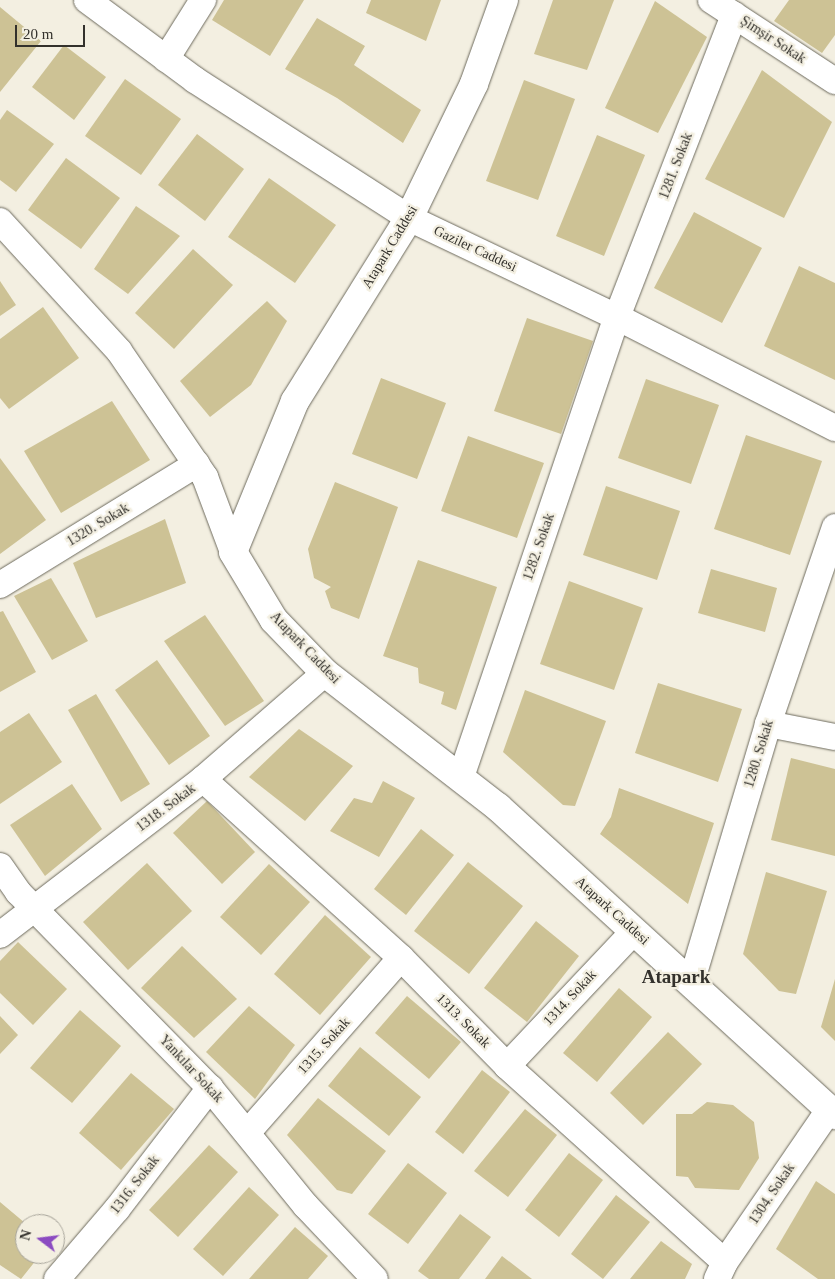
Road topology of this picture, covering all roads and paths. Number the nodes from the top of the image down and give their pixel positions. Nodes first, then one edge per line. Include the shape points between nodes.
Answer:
1 (87, 0) edge
2 (203, 0) edge
3 (504, 0) edge
4 (711, 0) edge
5 (734, 15) junction
6 (166, 59) junction
7 (835, 81) edge
8 (409, 218) junction
9 (0, 221) edge
10 (618, 317) junction
11 (835, 428) edge
12 (197, 464) junction
13 (835, 527) edge
14 (233, 552) junction
15 (0, 585) edge
16 (325, 672) junction
17 (768, 724) junction
18 (835, 737) edge
19 (460, 777) junction
20 (203, 779) junction
21 (0, 866) edge
22 (33, 908) junction
23 (634, 931) junction
24 (0, 935) edge
25 (401, 958) junction
26 (691, 983) junction
27 (507, 1066) junction
28 (210, 1088) junction
29 (832, 1113) edge
30 (247, 1133) junction
31 (721, 1270) edge
32 (57, 1279) edge
33 (375, 1279) edge

1 - 6 street, Gaziler Caddesi
2 - 6 street
3 - 8 street, Atapark Caddesi via 474,84
4 - 5 street, Şimşir Sokak
5 - 7 street, Şimşir Sokak
5 - 10 street, 1281. Sokak
6 - 8 street, Gaziler Caddesi
8 - 10 street, Gaziler Caddesi
8 - 14 street, Atapark Caddesi via 295,401
9 - 12 street via 119,351
10 - 11 street, Gaziler Caddesi
10 - 19 street, 1282. Sokak
12 - 14 street
12 - 15 street, 1320. Sokak
13 - 17 street, 1280. Sokak
14 - 16 street, Atapark Caddesi via 274,620
16 - 19 street, Atapark Caddesi
16 - 20 street, 1318. Sokak
17 - 18 street
17 - 26 street, 1280. Sokak
19 - 23 street, Atapark Caddesi
20 - 22 street, 1318. Sokak
20 - 25 street, 1313. Sokak
21 - 22 street, Yankılar Sokak
22 - 24 street, 1318. Sokak
22 - 28 street, Yankılar Sokak
23 - 26 street, Atapark Caddesi
23 - 27 street, 1314. Sokak
25 - 27 street, 1313. Sokak
25 - 30 street, 1315. Sokak
26 - 29 street, Atapark Caddesi
27 - 31 street, 1313. Sokak
28 - 30 street, Yankılar Sokak
28 - 32 street, 1316. Sokak via 117,1209
29 - 31 street, 1304. Sokak
30 - 33 street, Yankılar Sokak via 306,1206

